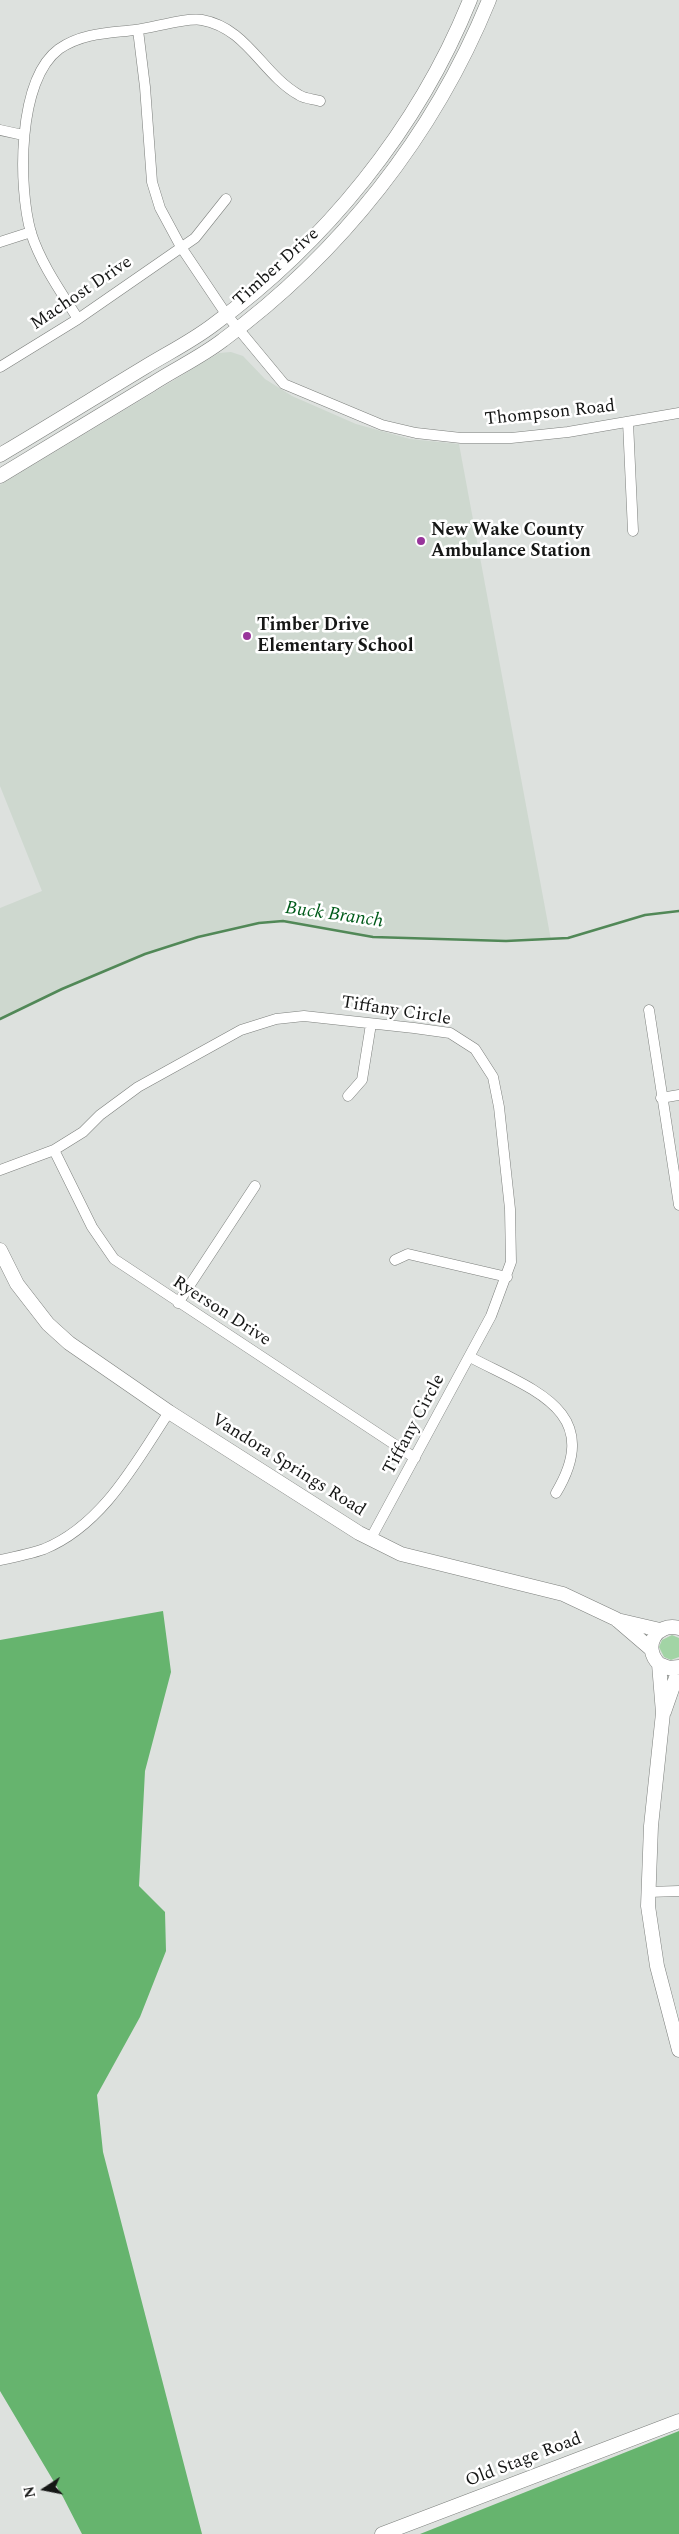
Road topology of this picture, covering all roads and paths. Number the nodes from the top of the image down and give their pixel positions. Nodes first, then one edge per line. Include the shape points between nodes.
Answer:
1 (470, 0) edge
2 (489, 0) edge
3 (138, 30) junction
4 (320, 101) dead end
5 (0, 130) edge
6 (23, 135) junction
7 (226, 199) dead end
8 (31, 232) junction
9 (0, 242) edge
10 (181, 248) junction
11 (226, 314) junction
12 (78, 319) junction
13 (238, 328) junction
14 (0, 367) edge
15 (679, 413) edge
16 (628, 422) junction
17 (0, 455) edge
18 (0, 476) edge
19 (632, 532) dead end
20 (649, 1010) dead end
21 (370, 1024) junction
22 (679, 1095) edge
23 (348, 1096) dead end
24 (661, 1098) junction
25 (54, 1150) junction
26 (0, 1170) edge
27 (255, 1186) dead end
28 (679, 1205) edge
29 (0, 1250) edge
30 (395, 1260) dead end
31 (507, 1277) junction
32 (178, 1303) junction
33 (470, 1357) junction
34 (169, 1412) junction
35 (415, 1458) junction
36 (556, 1492) dead end
37 (371, 1538) junction
38 (0, 1560) edge
39 (616, 1620) junction
40 (679, 1627) edge
41 (660, 1630) junction
42 (651, 1649) junction
43 (659, 1664) junction
44 (679, 1668) edge
45 (664, 1712) junction
46 (679, 1891) edge
47 (648, 1892) junction
48 (679, 2050) edge
49 (679, 2421) edge
50 (382, 2534) edge

1 - 11 main road, Timber Drive via 443,58 384,155 334,216 295,256
2 - 13 main road, Timber Drive via 459,66 398,165 347,228 314,262
3 - 4 street via 199,19 218,23 241,38 283,83 300,96
3 - 6 street via 91,34 59,50 39,74
3 - 10 street, Thompson Road via 152,182 160,208
5 - 6 street
6 - 8 street via 24,184
7 - 10 street, Machost Drive via 195,238
8 - 9 street
8 - 12 street via 52,278
10 - 11 street, Thompson Road
10 - 12 street, Machost Drive
11 - 13 street, Thompson Road
11 - 17 main road, Timber Drive via 212,326
12 - 14 street, Machost Drive
13 - 16 street, Thompson Road via 284,384 382,425 462,438 493,438 568,432
13 - 18 main road, Timber Drive
15 - 16 street, Thompson Road
16 - 19 street
20 - 24 street
21 - 23 street via 362,1080
21 - 25 street, Tiffany Circle via 304,1016 276,1019 241,1030 138,1087 83,1132
21 - 31 street, Tiffany Circle via 450,1034 475,1049 493,1077 510,1209 512,1244
22 - 24 street
24 - 28 street
25 - 26 street, Tiffany Circle
25 - 32 street, Ryerson Drive via 104,1247 114,1259
27 - 32 street
29 - 34 main road, Vandora Springs Road via 17,1284 48,1324 95,1363
30 - 31 street via 408,1254
31 - 33 street, Tiffany Circle
32 - 35 street, Ryerson Drive
33 - 35 street, Tiffany Circle
33 - 36 street via 547,1398 562,1412 573,1436 572,1461
34 - 37 main road, Vandora Springs Road
34 - 38 street via 137,1462 98,1512 46,1548
35 - 37 street, Tiffany Circle
37 - 39 main road, Vandora Springs Road via 401,1554 563,1594
39 - 41 main road, Vandora Springs Road
39 - 42 main road, Vandora Springs Road
40 - 41 main road
41 - 42 main road
42 - 43 main road
43 - 44 main road
43 - 45 main road
44 - 45 main road
45 - 47 main road via 654,1794
46 - 47 street
47 - 48 main road via 649,1922 656,1960
49 - 50 main road, Old Stage Road

